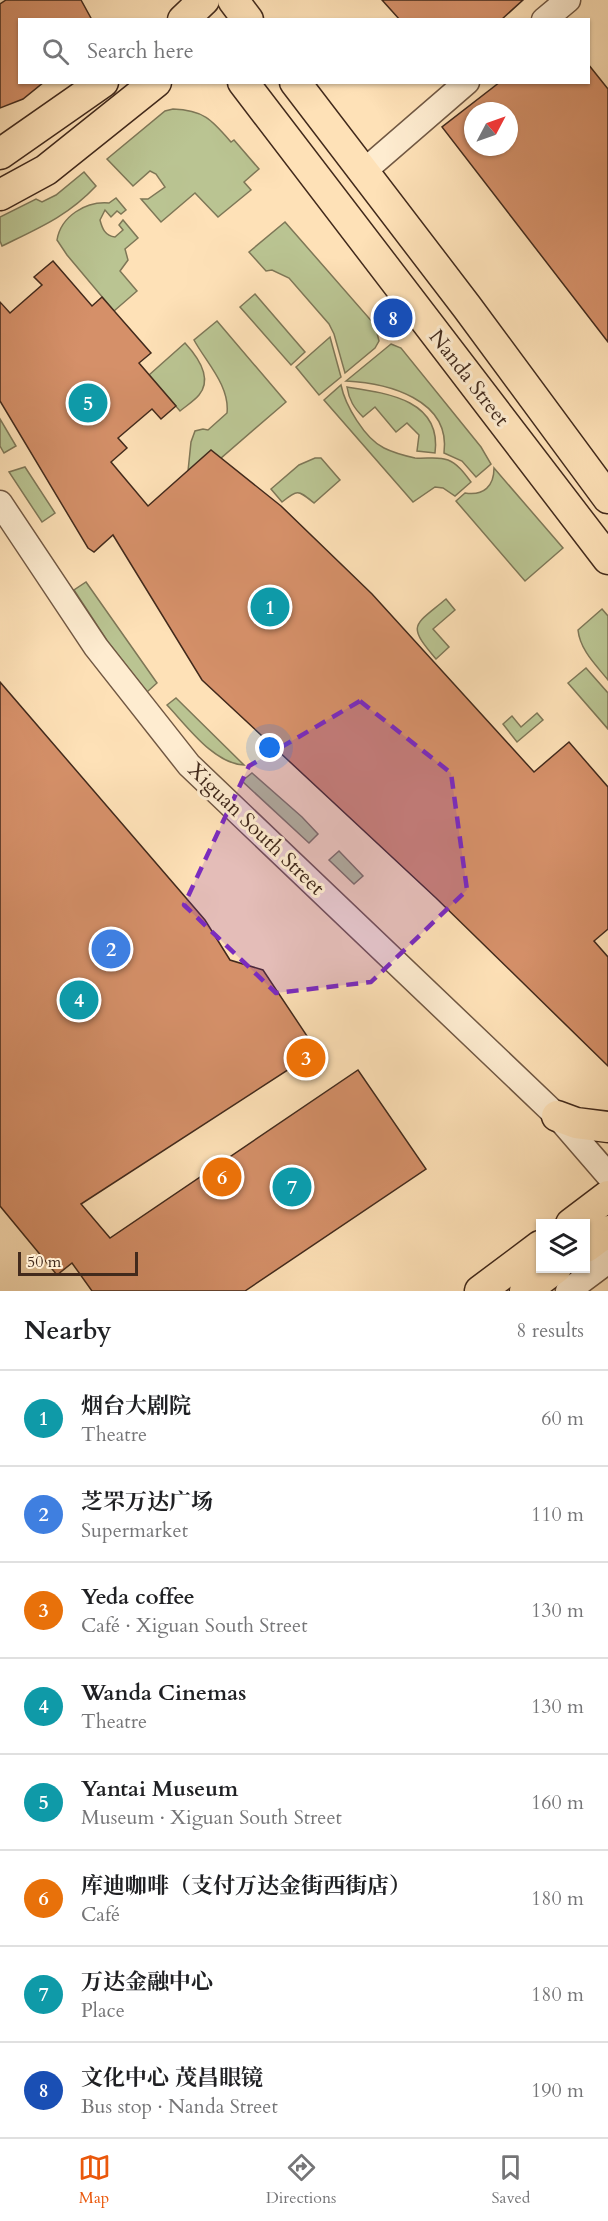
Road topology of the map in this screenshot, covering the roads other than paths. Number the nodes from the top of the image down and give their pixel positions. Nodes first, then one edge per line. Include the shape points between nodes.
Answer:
1 (217, 0) edge
2 (233, 0) edge
3 (568, 0) edge
4 (194, 12) edge
5 (246, 18) edge
6 (546, 18) edge
7 (100, 84) edge
8 (154, 84) edge
9 (245, 84) edge
10 (297, 84) edge
11 (465, 84) edge
12 (0, 154) edge
13 (363, 172) junction
14 (0, 195) edge
15 (608, 498) edge
16 (0, 503) edge
17 (608, 559) edge
18 (557, 1116) junction
19 (608, 1127) edge
20 (608, 1175) edge
21 (608, 1196) edge
22 (578, 1219) edge
23 (608, 1231) edge
24 (590, 1244) edge
25 (536, 1249) edge
26 (608, 1261) edge
27 (550, 1273) edge
28 (480, 1291) edge
29 (525, 1291) edge
30 (568, 1291) edge

1 - 4 main road
2 - 5 main road
3 - 6 street
7 - 12 main road
8 - 14 main road via 46,170
9 - 17 main road, Nanda Street
10 - 13 main road, Nanda Street
11 - 13 street
13 - 15 main road, Nanda Street
16 - 18 street, Xiguan South Street via 96,646 189,765
18 - 19 main road
18 - 20 street, Xiguan South Street
21 - 22 main road
23 - 24 main road
25 - 28 main road
26 - 30 street
27 - 29 main road

